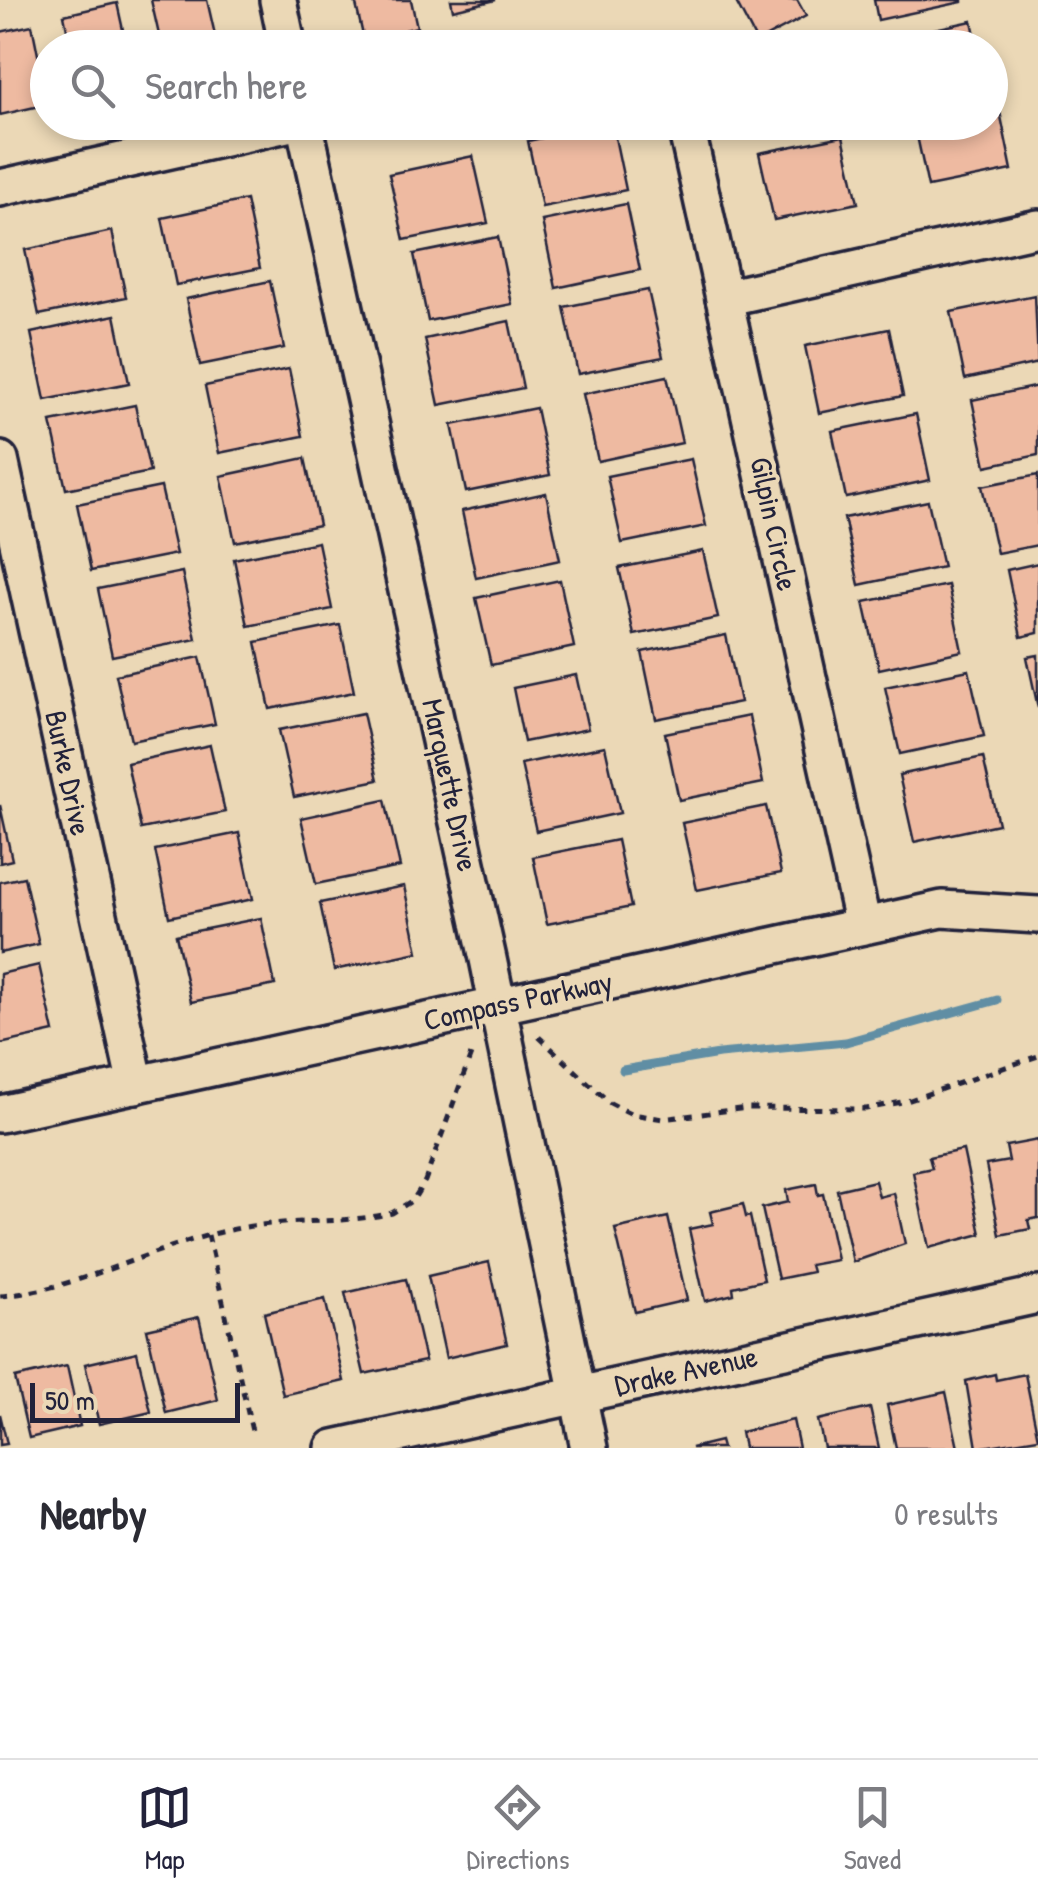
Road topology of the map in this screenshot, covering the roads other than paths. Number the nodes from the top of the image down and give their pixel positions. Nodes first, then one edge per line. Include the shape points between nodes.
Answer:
1 (278, 0) edge
2 (284, 30) edge
3 (215, 140) edge
4 (308, 140) edge
5 (689, 140) edge
6 (0, 188) edge
7 (1038, 228) edge
8 (724, 298) junction
9 (0, 460) edge
10 (1038, 915) edge
11 (863, 926) junction
12 (498, 1006) junction
13 (136, 1085) junction
14 (0, 1114) edge
15 (1038, 1294) edge
16 (578, 1395) junction
17 (334, 1448) edge
18 (590, 1448) edge

1 - 2 street
3 - 6 street
4 - 12 street, Marquette Drive
5 - 8 street, Gilpin Circle
7 - 8 street
8 - 11 street, Gilpin Circle
9 - 13 street, Burke Drive
10 - 11 street, Compass Parkway via 942,909
11 - 12 street, Compass Parkway
12 - 13 street, Compass Parkway
12 - 16 street, Marquette Drive
13 - 14 street, Compass Parkway
15 - 16 street, Drake Avenue
16 - 17 street, Drake Avenue
16 - 18 street, Marquette Drive

